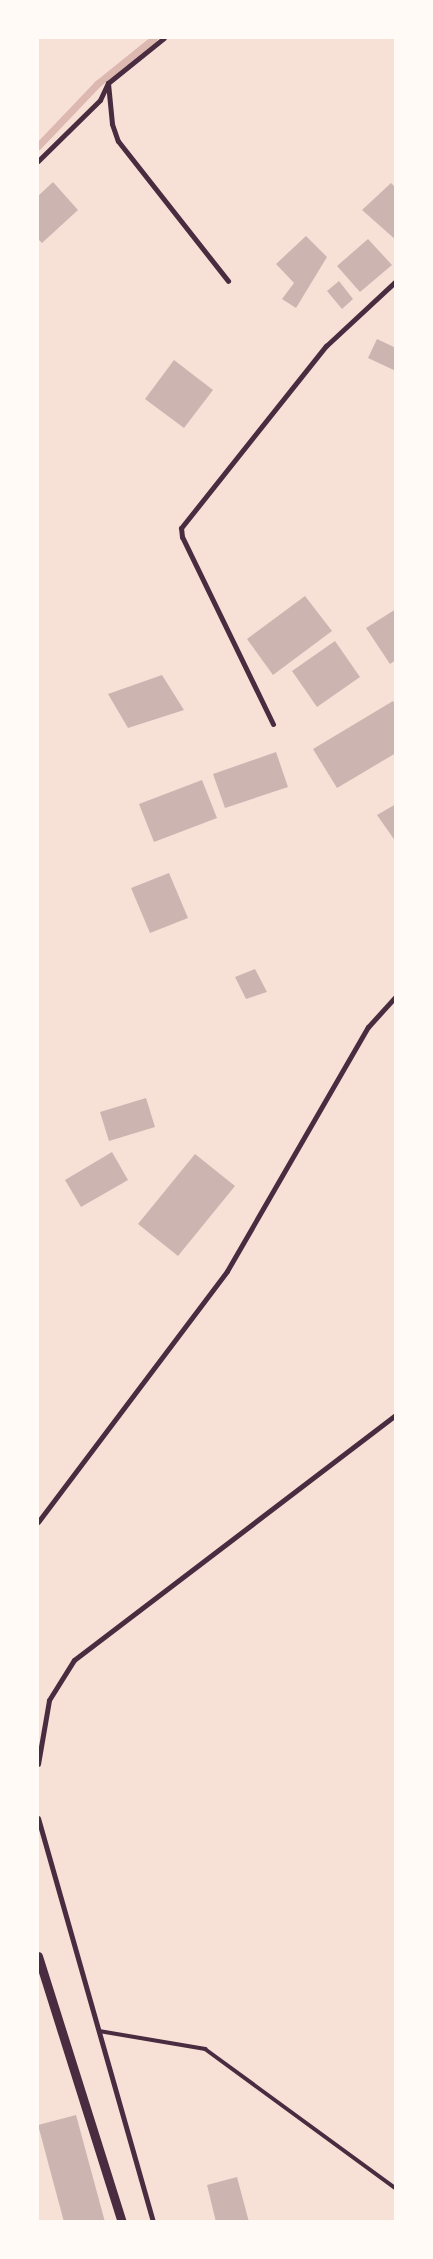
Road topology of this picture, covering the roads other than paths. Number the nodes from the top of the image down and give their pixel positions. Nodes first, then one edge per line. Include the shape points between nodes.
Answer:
1 (164, 38) edge
2 (108, 84) junction
3 (38, 162) edge
4 (228, 281) dead end
5 (396, 281) edge
6 (273, 724) dead end
7 (396, 996) edge
8 (396, 1415) edge
9 (38, 1522) edge
10 (38, 1764) edge
11 (38, 1818) edge
12 (38, 1962) edge
13 (99, 2031) junction
14 (396, 2189) edge
15 (122, 2222) edge
16 (153, 2222) edge

1 - 2 street
2 - 3 street via 100,100
2 - 4 street via 112,124 118,141
5 - 6 street via 326,346 181,528 182,537
7 - 9 street via 368,1027 227,1271
8 - 10 street via 74,1660 49,1700
11 - 13 street
12 - 15 street
13 - 14 lane via 205,2049
13 - 16 street

